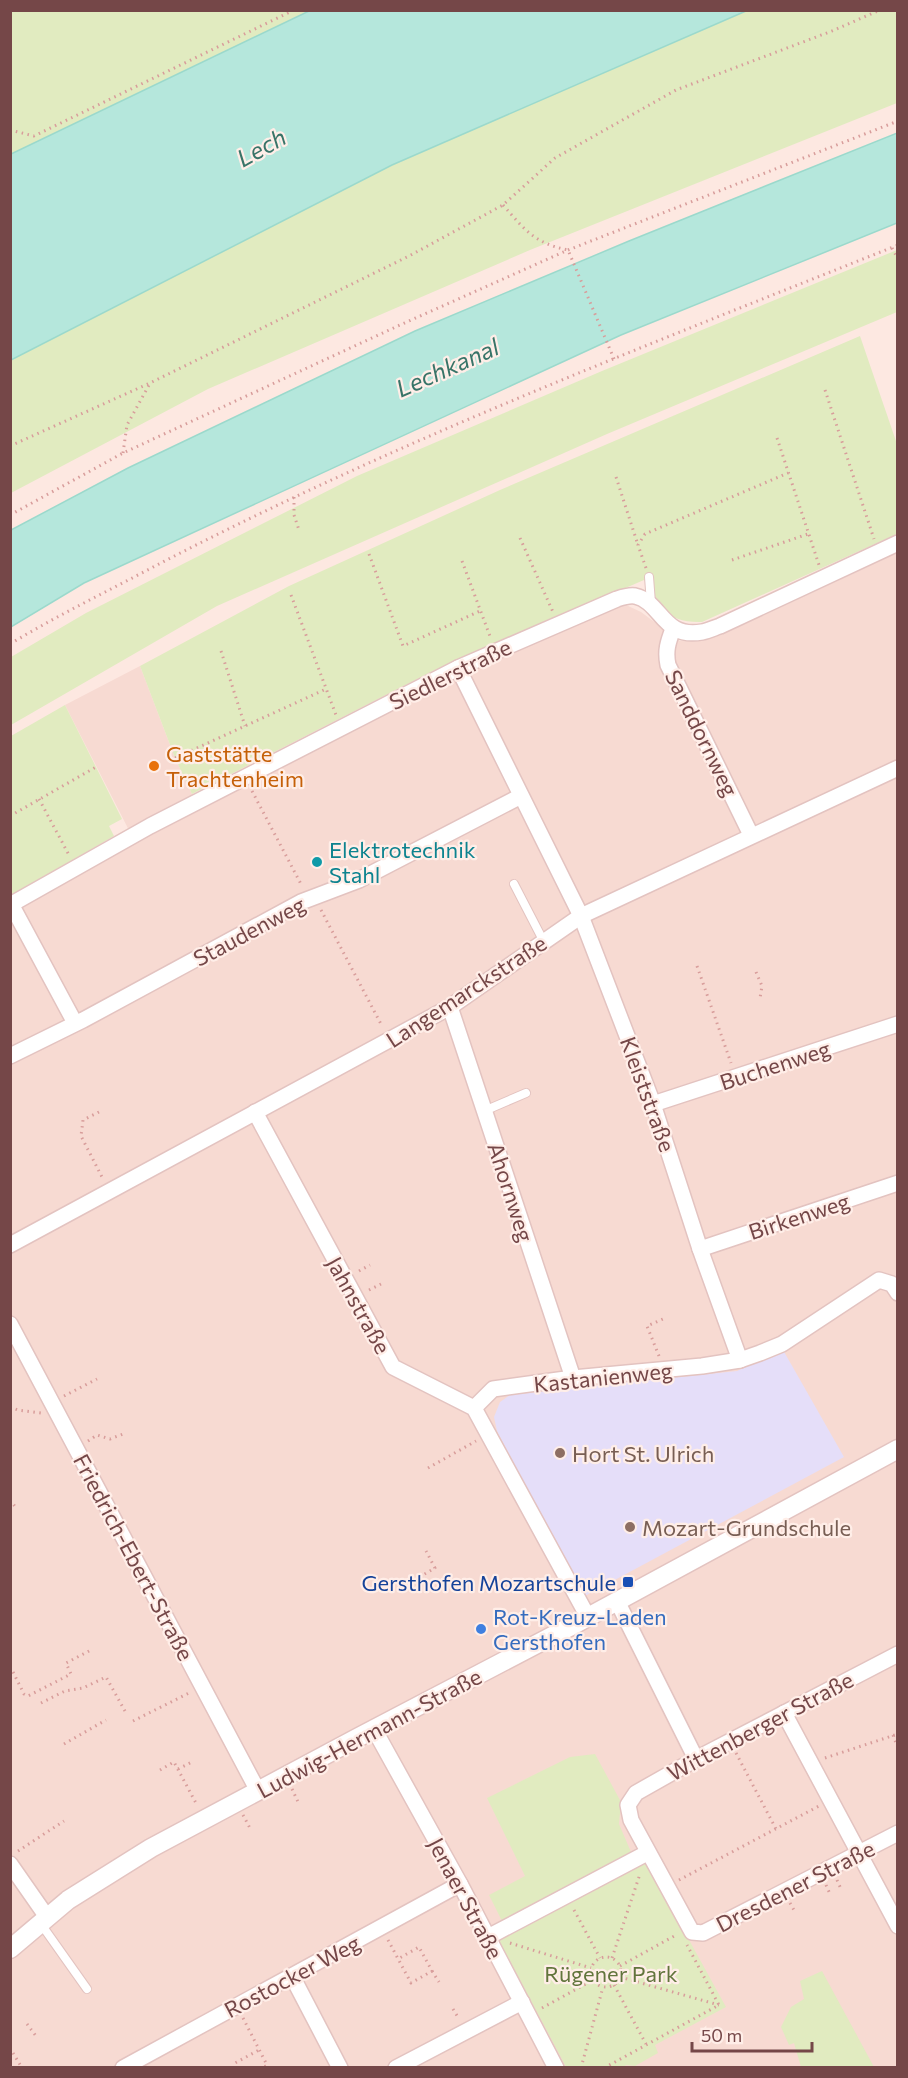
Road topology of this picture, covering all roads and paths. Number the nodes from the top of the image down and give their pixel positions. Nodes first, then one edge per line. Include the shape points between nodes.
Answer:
1 (294, 10) edge
2 (880, 10) edge
3 (897, 121) edge
4 (10, 130) edge
5 (503, 205) junction
6 (897, 244) edge
7 (891, 247) junction
8 (568, 250) junction
9 (897, 259) edge
10 (614, 359) junction
11 (150, 383) junction
12 (825, 390) dead end
13 (777, 438) dead end
14 (10, 446) edge
15 (123, 453) junction
16 (788, 473) dead end
17 (616, 477) dead end
18 (294, 497) junction
19 (10, 514) edge
20 (299, 530) dead end
21 (808, 534) junction
22 (520, 538) dead end
23 (897, 543) edge
24 (638, 544) junction
25 (878, 553) junction
26 (369, 554) dead end
27 (732, 560) dead end
28 (462, 561) dead end
29 (649, 578) joint
30 (823, 578) junction
31 (291, 595) dead end
32 (652, 608) junction
33 (480, 611) junction
34 (558, 624) junction
35 (673, 629) junction
36 (10, 644) edge
37 (221, 651) dead end
38 (496, 652) junction
39 (458, 668) junction
40 (326, 689) junction
41 (245, 726) junction
42 (341, 728) junction
43 (175, 758) dead end
44 (96, 767) dead end
45 (897, 768) edge
46 (245, 777) junction
47 (521, 796) junction
48 (39, 799) junction
49 (10, 816) edge
50 (751, 835) junction
51 (76, 868) junction
52 (514, 884) dead end
53 (309, 899) junction
54 (11, 904) edge
55 (580, 916) junction
56 (544, 942) junction
57 (697, 966) dead end
58 (756, 972) dead end
59 (760, 998) dead end
60 (450, 1007) junction
61 (75, 1023) junction
62 (897, 1024) edge
63 (389, 1041) junction
64 (10, 1056) edge
65 (736, 1078) junction
66 (526, 1093) dead end
67 (653, 1104) junction
68 (484, 1111) junction
69 (99, 1112) dead end
70 (255, 1112) junction
71 (897, 1183) edge
72 (109, 1191) junction
73 (10, 1245) edge
74 (700, 1249) junction
75 (897, 1293) edge
76 (663, 1320) dead end
77 (10, 1324) edge
78 (740, 1360) junction
79 (664, 1370) junction
80 (573, 1378) junction
81 (97, 1379) dead end
82 (53, 1405) junction
83 (10, 1407) edge
84 (474, 1408) junction
85 (123, 1434) dead end
86 (488, 1434) junction
87 (76, 1448) junction
88 (897, 1449) edge
89 (428, 1468) dead end
90 (10, 1500) edge
91 (17, 1509) dead end
92 (426, 1551) dead end
93 (409, 1583) dead end
94 (617, 1601) junction
95 (588, 1617) junction
96 (91, 1650) dead end
97 (897, 1654) edge
98 (13, 1672) dead end
99 (202, 1686) junction
100 (41, 1703) dead end
101 (125, 1711) dead end
102 (784, 1713) junction
103 (106, 1720) dead end
104 (133, 1721) dead end
105 (374, 1729) junction
106 (895, 1734) edge
107 (730, 1742) junction
108 (64, 1744) dead end
109 (897, 1748) edge
110 (696, 1759) junction
111 (194, 1761) dead end
112 (811, 1763) junction
113 (178, 1769) junction
114 (160, 1770) dead end
115 (258, 1791) junction
116 (831, 1799) junction
117 (198, 1808) dead end
118 (64, 1821) dead end
119 (776, 1829) junction
120 (897, 1833) edge
121 (861, 1854) junction
122 (643, 1855) junction
123 (14, 1858) edge
124 (460, 1884) junction
125 (666, 1887) junction
126 (566, 1895) junction
127 (44, 1920) junction
128 (897, 1926) edge
129 (382, 1928) junction
130 (686, 1936) junction
131 (494, 1938) junction
132 (10, 1949) edge
133 (600, 1958) junction
134 (612, 1958) junction
135 (398, 1959) junction
136 (620, 1966) junction
137 (591, 1968) junction
138 (432, 1971) junction
139 (292, 1976) junction
140 (620, 1977) junction
141 (593, 1980) junction
142 (439, 1982) dead end
143 (614, 1985) junction
144 (603, 1987) junction
145 (87, 1989) dead end
146 (522, 2002) junction
147 (236, 2006) junction
148 (720, 2006) junction
149 (538, 2010) dead end
150 (27, 2024) dead end
151 (36, 2037) dead end
152 (646, 2045) junction
153 (259, 2050) junction
154 (13, 2053) dead end
155 (22, 2067) edge
156 (123, 2067) edge
157 (237, 2067) edge
158 (263, 2067) edge
159 (340, 2067) edge
160 (396, 2067) edge
161 (556, 2067) edge
162 (581, 2067) edge
163 (604, 2067) edge

1 - 4 path via 34,136
2 - 5 path via 676,90 555,158
3 - 8 path
5 - 8 path via 528,234 551,247
5 - 11 path via 409,256
6 - 7 path
7 - 9 path
7 - 10 path
8 - 10 path
8 - 15 path
10 - 18 path via 467,418
11 - 14 path
11 - 15 path via 127,425
12 - 25 path
13 - 21 path
15 - 19 path
16 - 24 path via 645,534
17 - 24 path
18 - 20 path
18 - 36 path via 59,615
21 - 27 path
21 - 30 path
22 - 34 path
23 - 25 street
24 - 29 path
25 - 30 street
26 - 33 path via 403,646
28 - 33 path
29 - 32 lane
30 - 35 street via 720,626 702,632
31 - 40 path
32 - 34 street, Siedlerstraße via 636,596 627,596
32 - 35 street, Siedlerstraße
33 - 38 path
34 - 38 street, Siedlerstraße
35 - 50 street, Sanddornweg via 667,645 668,665
37 - 41 path
38 - 39 street, Siedlerstraße
39 - 42 street, Siedlerstraße
39 - 47 street, Kleiststraße
40 - 41 path
40 - 42 path
41 - 43 path
42 - 46 street, Siedlerstraße
44 - 48 path
45 - 50 street, Langemarckstraße
46 - 51 street, Siedlerstraße
46 - 53 path
47 - 53 street, Staudenweg via 359,880
47 - 55 street, Kleiststraße
48 - 49 path
48 - 51 path
50 - 55 street, Langemarckstraße
51 - 54 street, Siedlerstraße
52 - 56 lane
53 - 61 street, Staudenweg
53 - 63 path via 320,909
54 - 61 street
55 - 56 street, Langemarckstraße
55 - 67 street, Kleiststraße
56 - 60 street, Langemarckstraße
57 - 65 path
58 - 59 path via 762,986
60 - 63 street, Langemarckstraße
60 - 68 street, Ahornweg
61 - 64 street, Staudenweg
62 - 65 street, Buchenweg
63 - 70 street, Langemarckstraße
65 - 67 street, Buchenweg
66 - 68 lane
67 - 74 street, Kleiststraße
68 - 80 street, Ahornweg
69 - 72 path via 83,1120 81,1136
70 - 72 street, Langemarckstraße
70 - 84 street, Jahnstraße via 393,1367
71 - 74 street, Birkenweg
72 - 73 street, Langemarckstraße
74 - 78 street, Kleiststraße
75 - 78 street via 892,1284 879,1280 782,1344
76 - 79 path via 647,1326
77 - 82 street, Friedrich-Ebert-Straße
78 - 79 street, Kastanienweg
79 - 80 street, Kastanienweg
80 - 84 street, Kastanienweg via 493,1389
81 - 82 path
82 - 83 path via 42,1413
82 - 87 street, Friedrich-Ebert-Straße
84 - 86 street
85 - 87 path via 110,1439 97,1435
86 - 89 path
86 - 95 street
87 - 99 street, Friedrich-Ebert-Straße
88 - 94 street, Ludwig-Hermann-Straße
90 - 91 path
92 - 93 path via 435,1568
94 - 95 street, Ludwig-Hermann-Straße
94 - 110 street
95 - 105 street, Ludwig-Hermann-Straße
96 - 98 path via 66,1663 71,1674 28,1696
97 - 102 street, Wittenberger Straße
99 - 104 path
99 - 115 street, Friedrich-Ebert-Straße
100 - 101 path via 106,1677
102 - 107 street, Wittenberger Straße
102 - 112 street
103 - 108 path
105 - 115 street, Ludwig-Hermann-Straße
105 - 124 street, Jenaer Straße
106 - 109 path
106 - 112 path
107 - 110 street, Wittenberger Straße
107 - 119 path
110 - 122 street, Wittenberger Straße via 636,1793 628,1805
111 - 113 path
112 - 116 street
113 - 114 path via 174,1762
113 - 117 path
115 - 127 street, Ludwig-Hermann-Straße via 94,1882
116 - 119 path
116 - 121 street
118 - 123 path
119 - 125 path
120 - 121 street, Dresdener Straße
121 - 128 street
121 - 130 street, Dresdener Straße via 704,1933
122 - 125 street
122 - 126 street
122 - 134 path
123 - 127 street
124 - 129 street, Rostocker Weg
124 - 131 street, Jenaer Straße
125 - 130 street
126 - 131 street
126 - 133 path
127 - 132 street, Ludwig-Hermann-Straße
127 - 145 lane
129 - 135 path
129 - 139 street, Rostocker Weg
130 - 136 path
130 - 148 path
131 - 137 path
131 - 146 street, Jenaer Straße
133 - 134 path
133 - 137 path
134 - 136 path
135 - 138 path via 411,1983
135 - 138 path via 419,1947
136 - 140 path
137 - 141 path
138 - 142 path
139 - 147 street, Rostocker Weg
139 - 159 street
140 - 143 path
140 - 148 path
141 - 144 path
141 - 149 path
143 - 144 path
143 - 152 path
144 - 162 path
146 - 160 street
146 - 161 street, Jenaer Straße
147 - 153 path
147 - 156 street, Rostocker Weg
148 - 152 path
150 - 151 path
152 - 163 path
153 - 157 path via 235,2063
153 - 158 path via 267,2065
154 - 155 path

